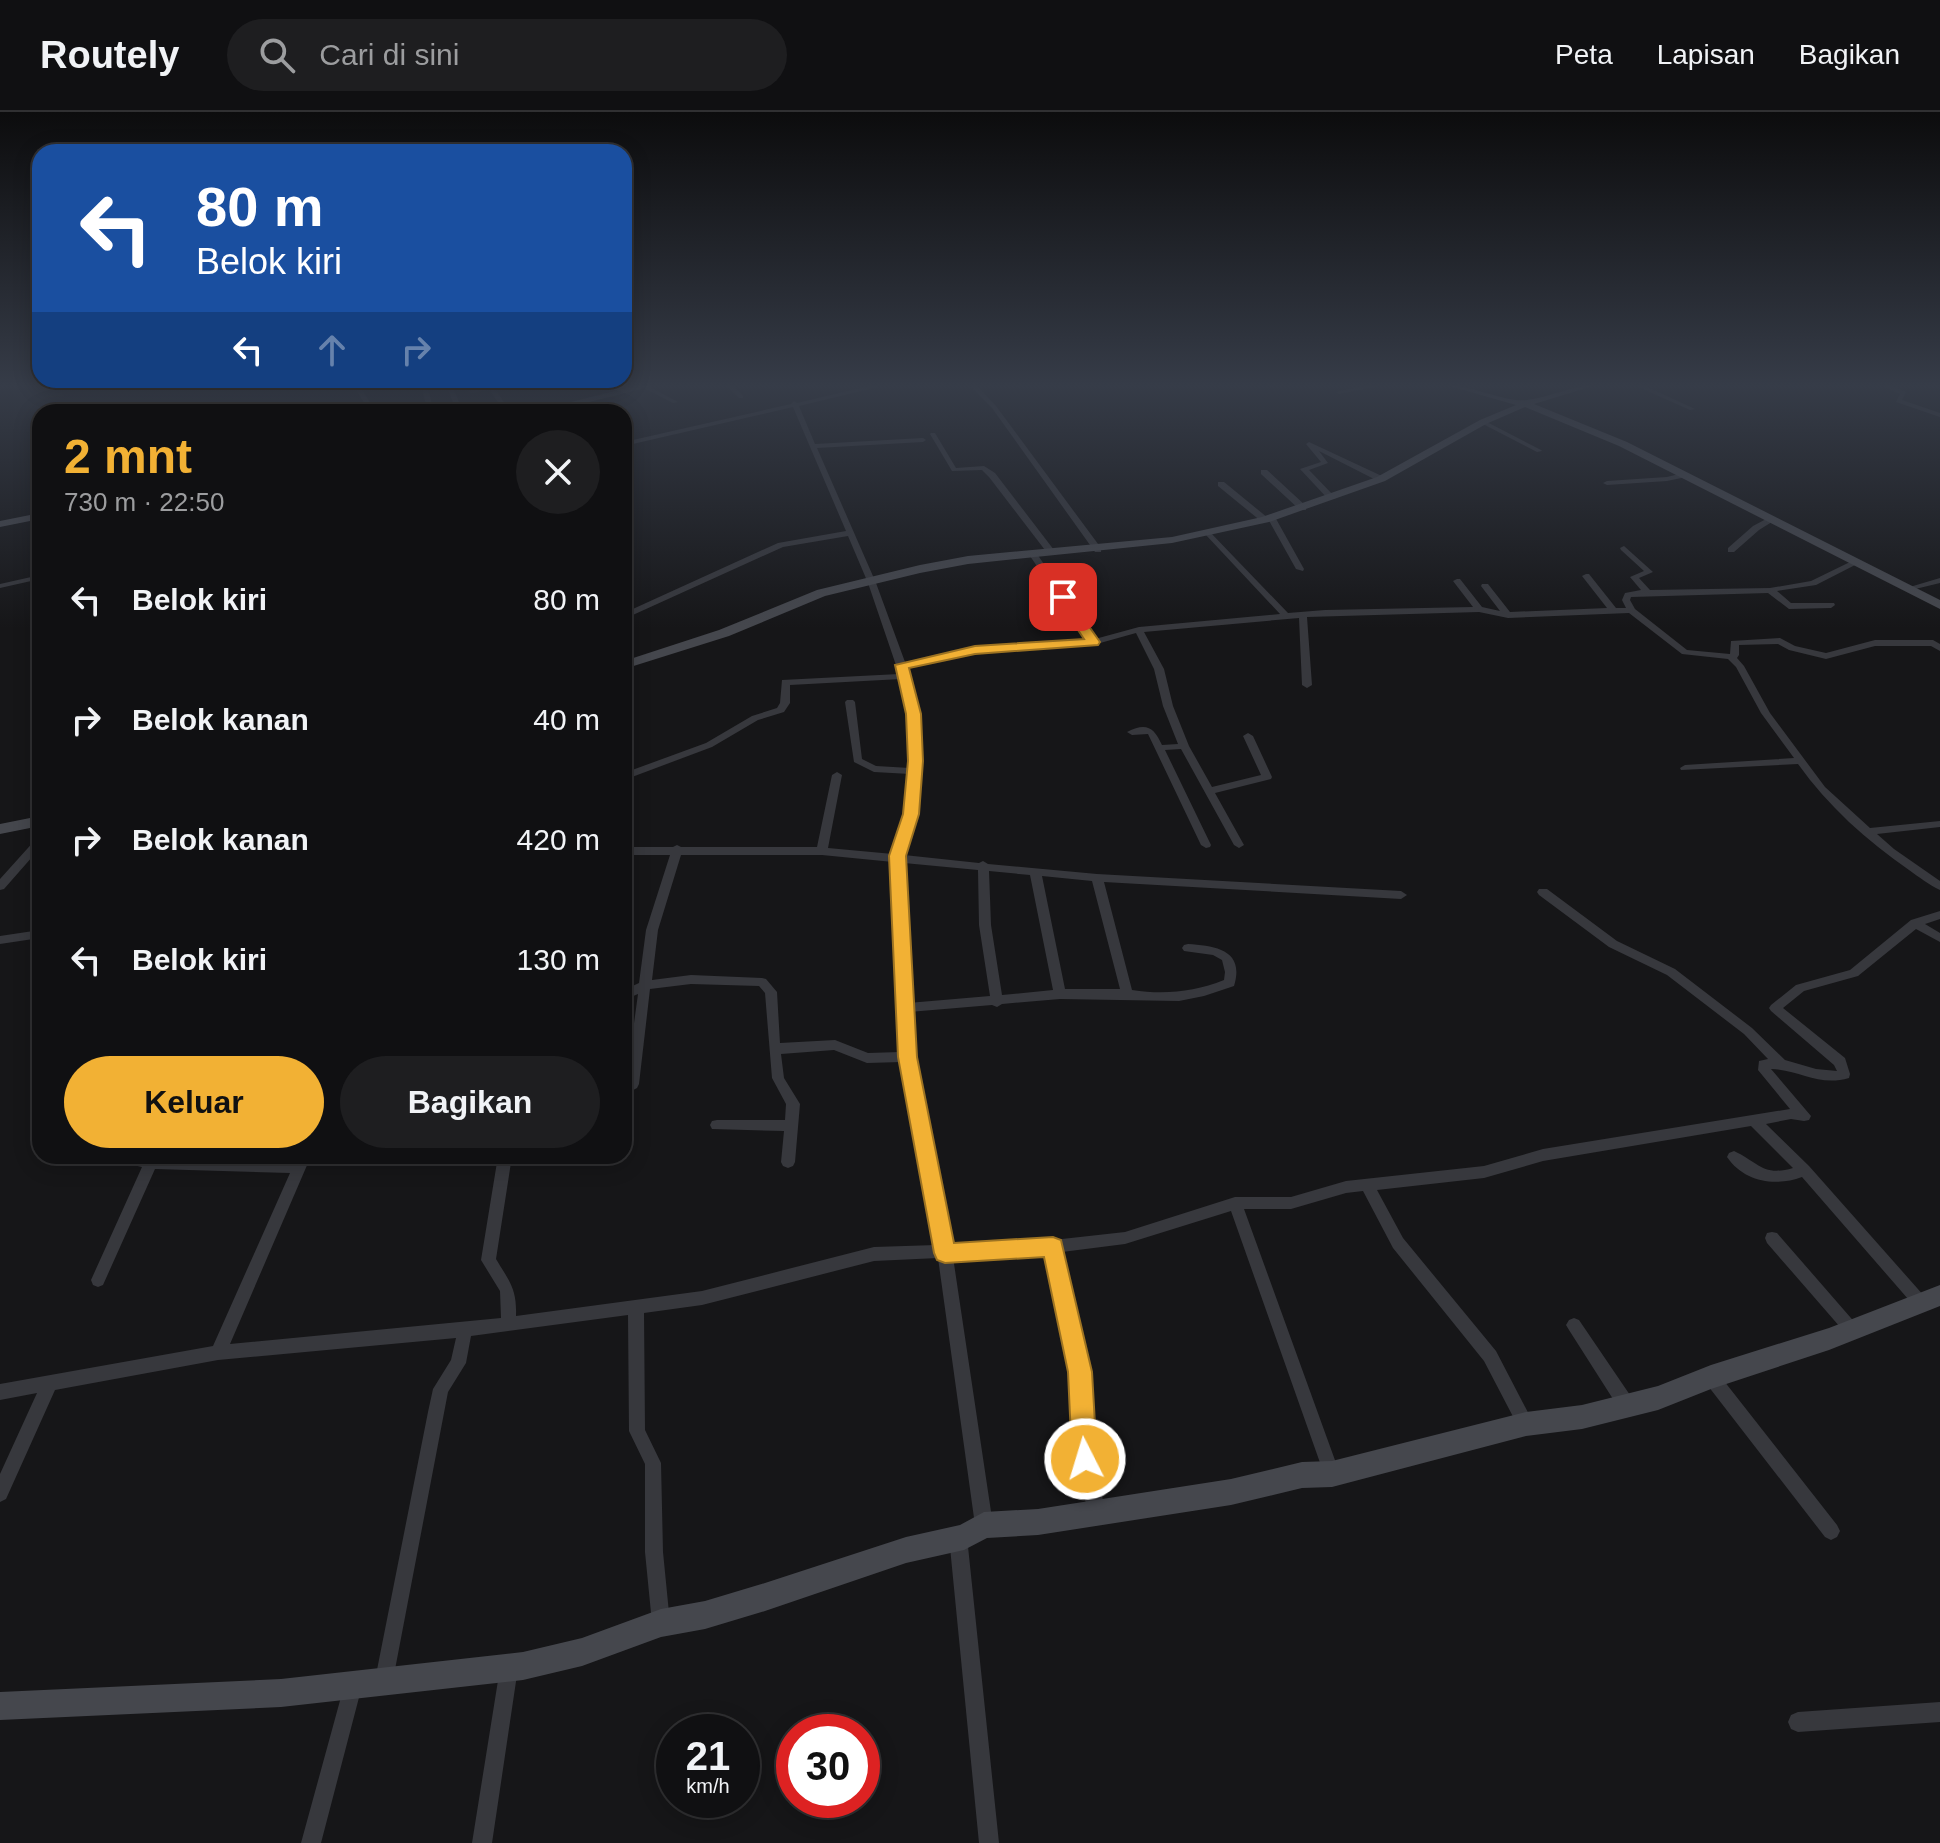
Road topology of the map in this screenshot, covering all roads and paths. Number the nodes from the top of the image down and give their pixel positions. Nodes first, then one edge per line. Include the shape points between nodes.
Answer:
1 (821, 466) edge
2 (952, 466) edge
3 (1037, 466) edge
4 (1315, 466) edge
5 (1354, 466) edge
6 (1405, 466) edge
7 (1665, 466) edge
8 (1264, 472) dead end
9 (1683, 475) junction
10 (1381, 479) junction
11 (1607, 483) dead end
12 (1221, 484) dead end
13 (1332, 498) junction
14 (1303, 508) junction
15 (32, 517) edge
16 (1268, 518) junction
17 (1771, 520) junction
18 (0, 524) edge
19 (850, 533) junction
20 (1209, 533) junction
21 (1624, 548) dead end
22 (1098, 550) junction
23 (1731, 550) dead end
24 (1051, 552) junction
25 (1032, 553) junction
26 (1853, 564) junction
27 (1300, 569) dead end
28 (1586, 576) dead end
29 (32, 579) edge
30 (1940, 580) edge
31 (1457, 581) dead end
32 (872, 583) junction
33 (0, 586) edge
34 (1485, 586) dead end
35 (1907, 589) junction
36 (1770, 590) junction
37 (1647, 592) junction
38 (1831, 605) dead end
39 (1940, 605) edge
40 (1479, 609) junction
41 (1613, 610) junction
42 (1631, 610) junction
43 (632, 612) edge
44 (1508, 615) junction
45 (1303, 616) junction
46 (1287, 617) junction
47 (1139, 630) junction
48 (1093, 642) junction
49 (1940, 648) edge
50 (1731, 657) junction
51 (632, 662) edge
52 (903, 671) junction
53 (1307, 685) dead end
54 (850, 702) dead end
55 (1132, 732) dead end
56 (1248, 736) dead end
57 (1184, 746) junction
58 (1159, 748) junction
59 (1802, 761) junction
60 (1685, 768) dead end
61 (915, 771) junction
62 (632, 774) edge
63 (837, 775) dead end
64 (1210, 791) junction
65 (32, 823) edge
66 (1940, 824) edge
67 (0, 829) edge
68 (1866, 832) junction
69 (1206, 845) dead end
70 (1239, 845) dead end
71 (677, 849) junction
72 (32, 850) edge
73 (632, 851) edge
74 (822, 851) junction
75 (898, 856) junction
76 (983, 865) junction
77 (1035, 871) junction
78 (1097, 878) junction
79 (0, 886) edge
80 (1940, 886) edge
81 (1543, 892) dead end
82 (1401, 895) dead end
83 (1940, 915) edge
84 (1915, 923) junction
85 (32, 935) edge
86 (1940, 938) edge
87 (0, 940) edge
88 (1188, 948) dead end
89 (645, 983) junction
90 (632, 990) edge
91 (1060, 994) junction
92 (1127, 994) junction
93 (997, 1002) junction
94 (902, 1008) junction
95 (774, 1046) junction
96 (907, 1057) junction
97 (1781, 1064) junction
98 (632, 1084) edge
99 (1754, 1120) junction
100 (717, 1125) dead end
101 (791, 1126) junction
102 (1734, 1157) dead end
103 (788, 1162) dead end
104 (151, 1164) edge
105 (301, 1164) edge
106 (504, 1164) edge
107 (1804, 1170) junction
108 (1368, 1187) junction
109 (1235, 1203) junction
110 (1772, 1238) dead end
111 (1053, 1247) junction
112 (945, 1253) junction
113 (98, 1280) dead end
114 (1930, 1299) edge
115 (636, 1308) junction
116 (508, 1322) junction
117 (1574, 1325) dead end
118 (465, 1330) junction
119 (1852, 1330) junction
120 (218, 1353) junction
121 (1711, 1377) junction
122 (48, 1387) junction
123 (0, 1392) edge
124 (1626, 1404) junction
125 (1526, 1424) junction
126 (1332, 1474) junction
127 (0, 1493) edge
128 (1096, 1510) junction
129 (984, 1525) junction
130 (1831, 1531) dead end
131 (958, 1537) junction
132 (661, 1623) junction
133 (509, 1664) junction
134 (384, 1680) junction
135 (353, 1686) junction
136 (0, 1706) edge
137 (1940, 1712) edge
138 (1798, 1722) dead end
139 (311, 1843) edge
140 (482, 1843) edge
141 (989, 1843) edge

1 - 19 street
2 - 24 street via 954,470 984,468
3 - 22 street
4 - 13 street via 1304,469
5 - 10 street
6 - 10 street
7 - 9 street
8 - 14 street
9 - 11 street
9 - 17 street
10 - 13 street
12 - 16 street
13 - 14 street
14 - 16 street
15 - 18 street
16 - 20 street
16 - 27 street
17 - 23 street
17 - 26 street
19 - 32 street
19 - 43 street via 781,545
20 - 22 street
20 - 46 street
21 - 37 street via 1649,572 1634,577
22 - 24 street
24 - 25 street
25 - 32 street via 920,569
25 - 48 street
26 - 35 street
26 - 36 street via 1813,583
28 - 41 street
29 - 33 street
30 - 35 street
31 - 40 street
32 - 51 street via 821,593 724,633
32 - 52 street
34 - 44 street
35 - 39 street
36 - 37 street
36 - 38 street via 1789,606
37 - 42 street via 1628,595
40 - 44 street
40 - 45 street
41 - 42 street
41 - 44 street
42 - 50 street via 1681,650
45 - 46 street
45 - 53 street
46 - 47 street
47 - 48 street
47 - 57 street via 1159,669
48 - 52 street via 975,650
49 - 50 street via 1933,643 1875,643 1826,656 1780,641 1753,642 1734,643
50 - 59 street
52 - 61 street via 913,714
52 - 62 street via 785,682 781,710
54 - 61 street via 857,760 874,769
55 - 58 street via 1151,731
56 - 64 street via 1267,777
57 - 58 street
57 - 64 street
58 - 69 street
59 - 60 street
59 - 68 street via 1821,789
61 - 75 street via 911,814
63 - 74 street
64 - 70 street
65 - 67 street
66 - 68 street
68 - 80 street
71 - 73 street
71 - 74 street
71 - 89 street via 652,930
72 - 79 street
74 - 75 street
75 - 76 street
75 - 94 street
76 - 77 street
76 - 93 street via 985,925
77 - 78 street
77 - 91 street
78 - 82 street
78 - 92 street
81 - 97 street via 1613,944 1671,972 1748,1031
83 - 84 street
84 - 86 street
84 - 97 street via 1854,973 1800,988 1775,1008 1840,1062 1841,1077
85 - 87 street
88 - 92 street via 1227,958 1230,983 1200,995
89 - 90 street
89 - 95 street via 762,982 771,992
89 - 98 street
91 - 92 street
91 - 93 street
93 - 94 street
94 - 96 street
95 - 96 street via 835,1045 867,1058
95 - 101 street via 778,1078 793,1104
96 - 112 street
97 - 99 street via 1764,1065 1764,1070 1804,1116
99 - 107 street
99 - 108 street via 1543,1155 1484,1172
100 - 101 street
101 - 103 street
102 - 107 street via 1756,1175 1772,1180
104 - 113 street
105 - 120 street
106 - 116 street via 488,1260 510,1292
107 - 114 street
108 - 109 street via 1330,1190 1291,1203
108 - 125 street via 1398,1243 1490,1356
109 - 111 street via 1125,1238
109 - 126 street
110 - 119 street
111 - 112 street
111 - 128 street via 1080,1372 1082,1437
112 - 115 street via 874,1254 702,1298
112 - 129 street
114 - 119 street
115 - 116 street
115 - 132 street via 637,1431 653,1463
116 - 118 street
117 - 124 street
118 - 120 street
118 - 134 street via 458,1363 441,1389
119 - 121 street
120 - 122 street
121 - 124 street
121 - 130 street
122 - 123 street
122 - 127 street
124 - 125 street via 1582,1417
125 - 126 street
126 - 128 street
128 - 129 street
129 - 131 street
131 - 132 street via 705,1615
131 - 141 street
132 - 133 street via 553,1660
133 - 134 street via 495,1670
133 - 140 street
134 - 135 street
135 - 136 street
135 - 139 street
137 - 138 street

